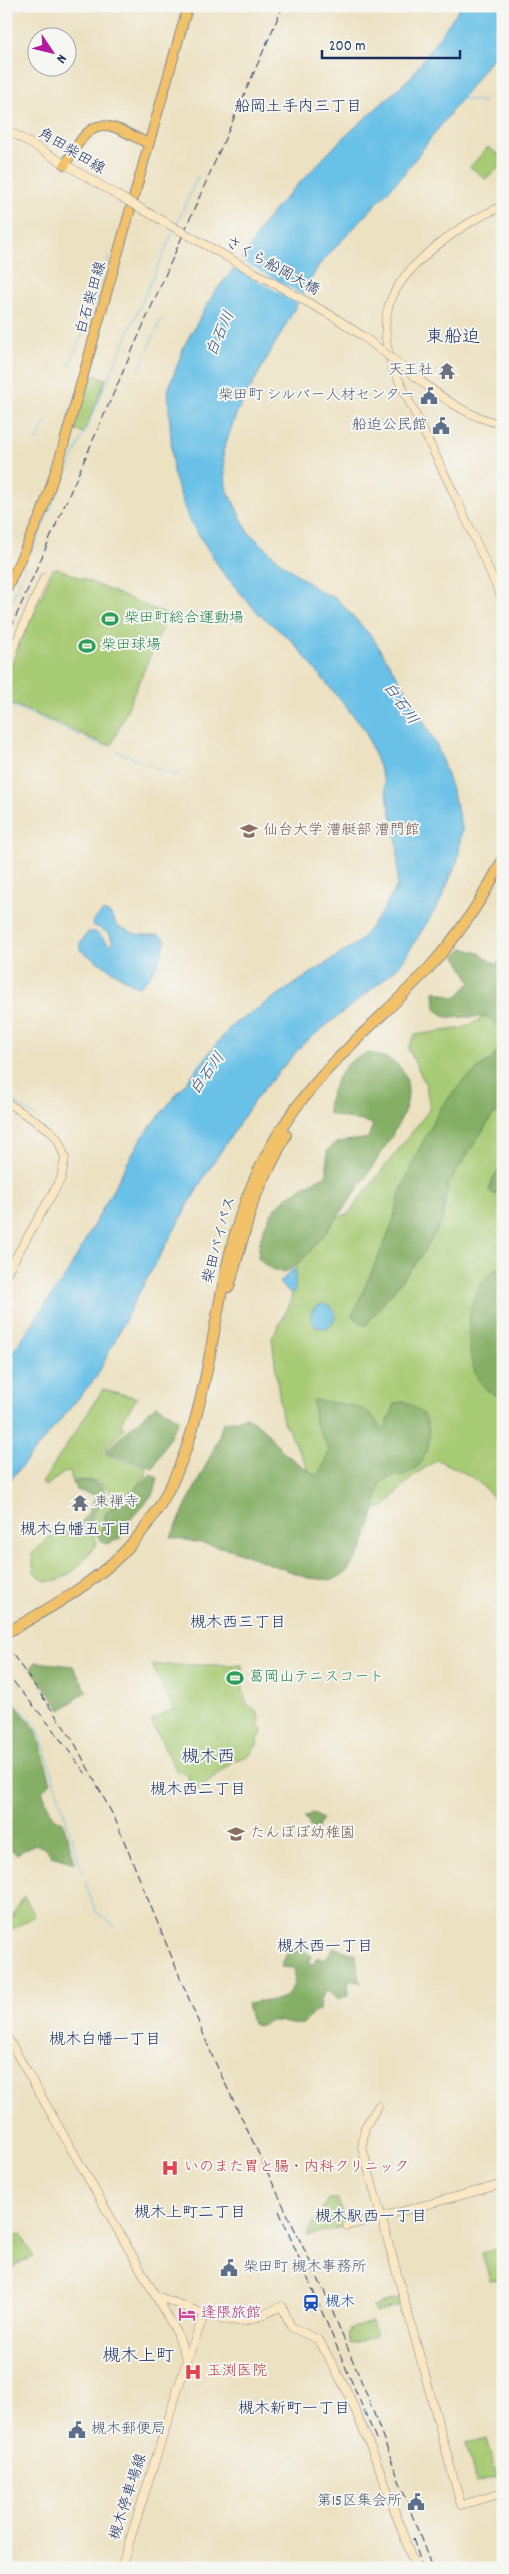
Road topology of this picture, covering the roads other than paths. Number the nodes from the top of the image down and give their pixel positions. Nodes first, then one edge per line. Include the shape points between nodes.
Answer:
1 (188, 6) edge
2 (6, 129) edge
3 (149, 144) junction
4 (65, 165) junction
5 (122, 198) joint
6 (503, 206) edge
7 (503, 424) edge
8 (44, 578) dead end
9 (6, 591) edge
10 (503, 601) edge
11 (6, 665) edge
12 (503, 859) edge
13 (503, 874) edge
14 (6, 1102) edge
15 (6, 1274) edge
16 (174, 1486) junction
17 (6, 1633) edge
18 (6, 1640) edge
19 (6, 2035) edge
20 (378, 2106) dead end
21 (503, 2184) edge
22 (381, 2217) junction
23 (347, 2226) dead end
24 (156, 2296) junction
25 (205, 2313) junction
26 (187, 2360) junction
27 (503, 2493) edge
28 (121, 2568) edge
29 (415, 2568) edge

1 - 3 main road, 白石柴田線
2 - 4 street, 角田柴田線
3 - 4 main road via 110,126 96,126 83,135
3 - 9 main road, 白石柴田線 via 59,461 42,512
4 - 5 street, 角田柴田線
5 - 7 street, さくら船岡大橋, bridge via 334,317 456,406 477,417
6 - 10 street via 460,229 416,264 390,303 386,345 392,366
8 - 11 street
12 - 16 highway, 柴田バイパス via 485,894 449,944 322,1074 272,1145 237,1224 197,1417
13 - 16 highway, 柴田バイパス via 457,945 329,1076 299,1113 282,1142 262,1181 246,1224 231,1281 206,1408 189,1459
14 - 15 street via 50,1132 58,1140 65,1158 61,1179
16 - 17 highway, 柴田バイパス via 149,1522 111,1564 76,1592
16 - 18 highway, 柴田バイパス via 150,1531 115,1569 62,1608
19 - 24 street
20 - 22 street via 365,2127 362,2147
21 - 22 street
22 - 23 street
22 - 27 street via 461,2505
24 - 25 street
24 - 26 street via 178,2333
25 - 26 street, 槻木停車場線
25 - 29 street via 238,2321 282,2306 292,2327 319,2340 345,2388 382,2475
26 - 28 street, 槻木停車場線

